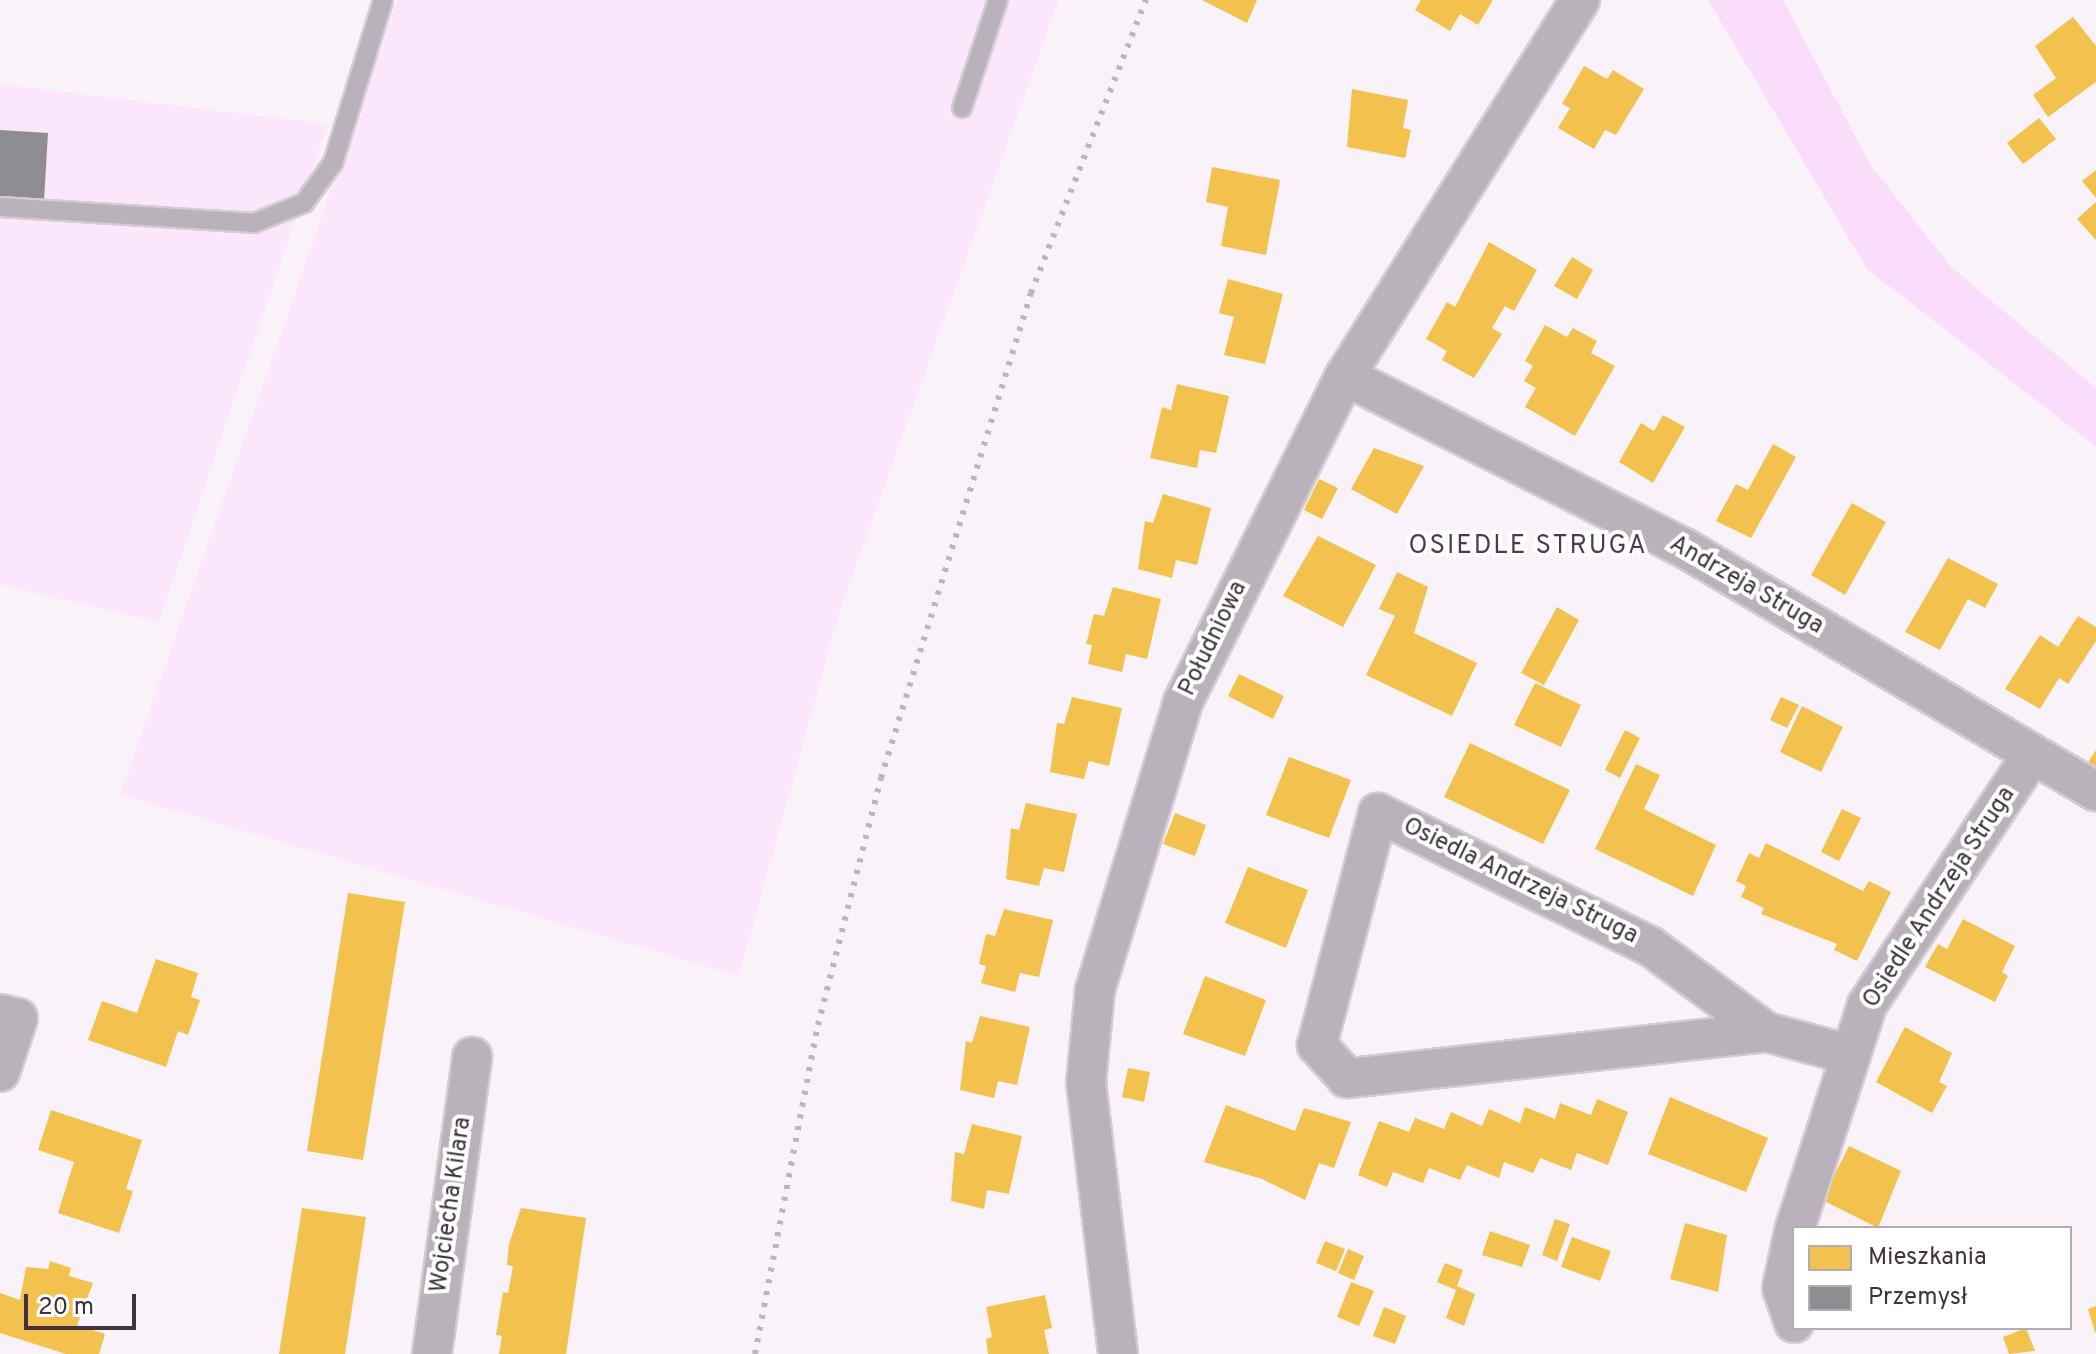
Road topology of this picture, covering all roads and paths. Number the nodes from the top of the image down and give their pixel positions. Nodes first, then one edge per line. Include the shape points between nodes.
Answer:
1 (383, 0) edge
2 (998, 0) edge
3 (1580, 0) edge
4 (962, 108) dead end
5 (0, 207) edge
6 (1345, 376) junction
7 (2032, 755) junction
8 (2096, 791) edge
9 (0, 1014) edge
10 (1766, 1032) junction
11 (1851, 1055) junction
12 (472, 1057) dead end
13 (0, 1072) edge
14 (1795, 1226) edge
15 (1792, 1240) edge
16 (1792, 1316) edge
17 (1797, 1330) edge
18 (432, 1354) edge
19 (1118, 1354) edge
20 (1805, 1354) edge

1 - 5 lane via 333,163 304,203 254,223
2 - 4 lane
3 - 6 street, Południowa
6 - 7 street, Andrzeja Struga via 1686,549
6 - 19 street, Południowa via 1183,702 1095,990 1086,1083
7 - 8 street, Andrzeja Struga
7 - 11 street, Osiedle Andrzeja Struga via 1867,1005
9 - 13 street via 18,1018
10 - 10 street, Osiedla Andrzeja Struga via 1650,946 1378,813 1317,1045 1347,1078
10 - 11 street, Osiedla Andrzeja Struga
11 - 14 street, Osiedle Andrzeja Struga
12 - 18 street, Wojciecha Kilara
15 - 16 street, Osiedle Andrzeja Struga via 1782,1288
17 - 20 street, Osiedle Andrzeja Struga

